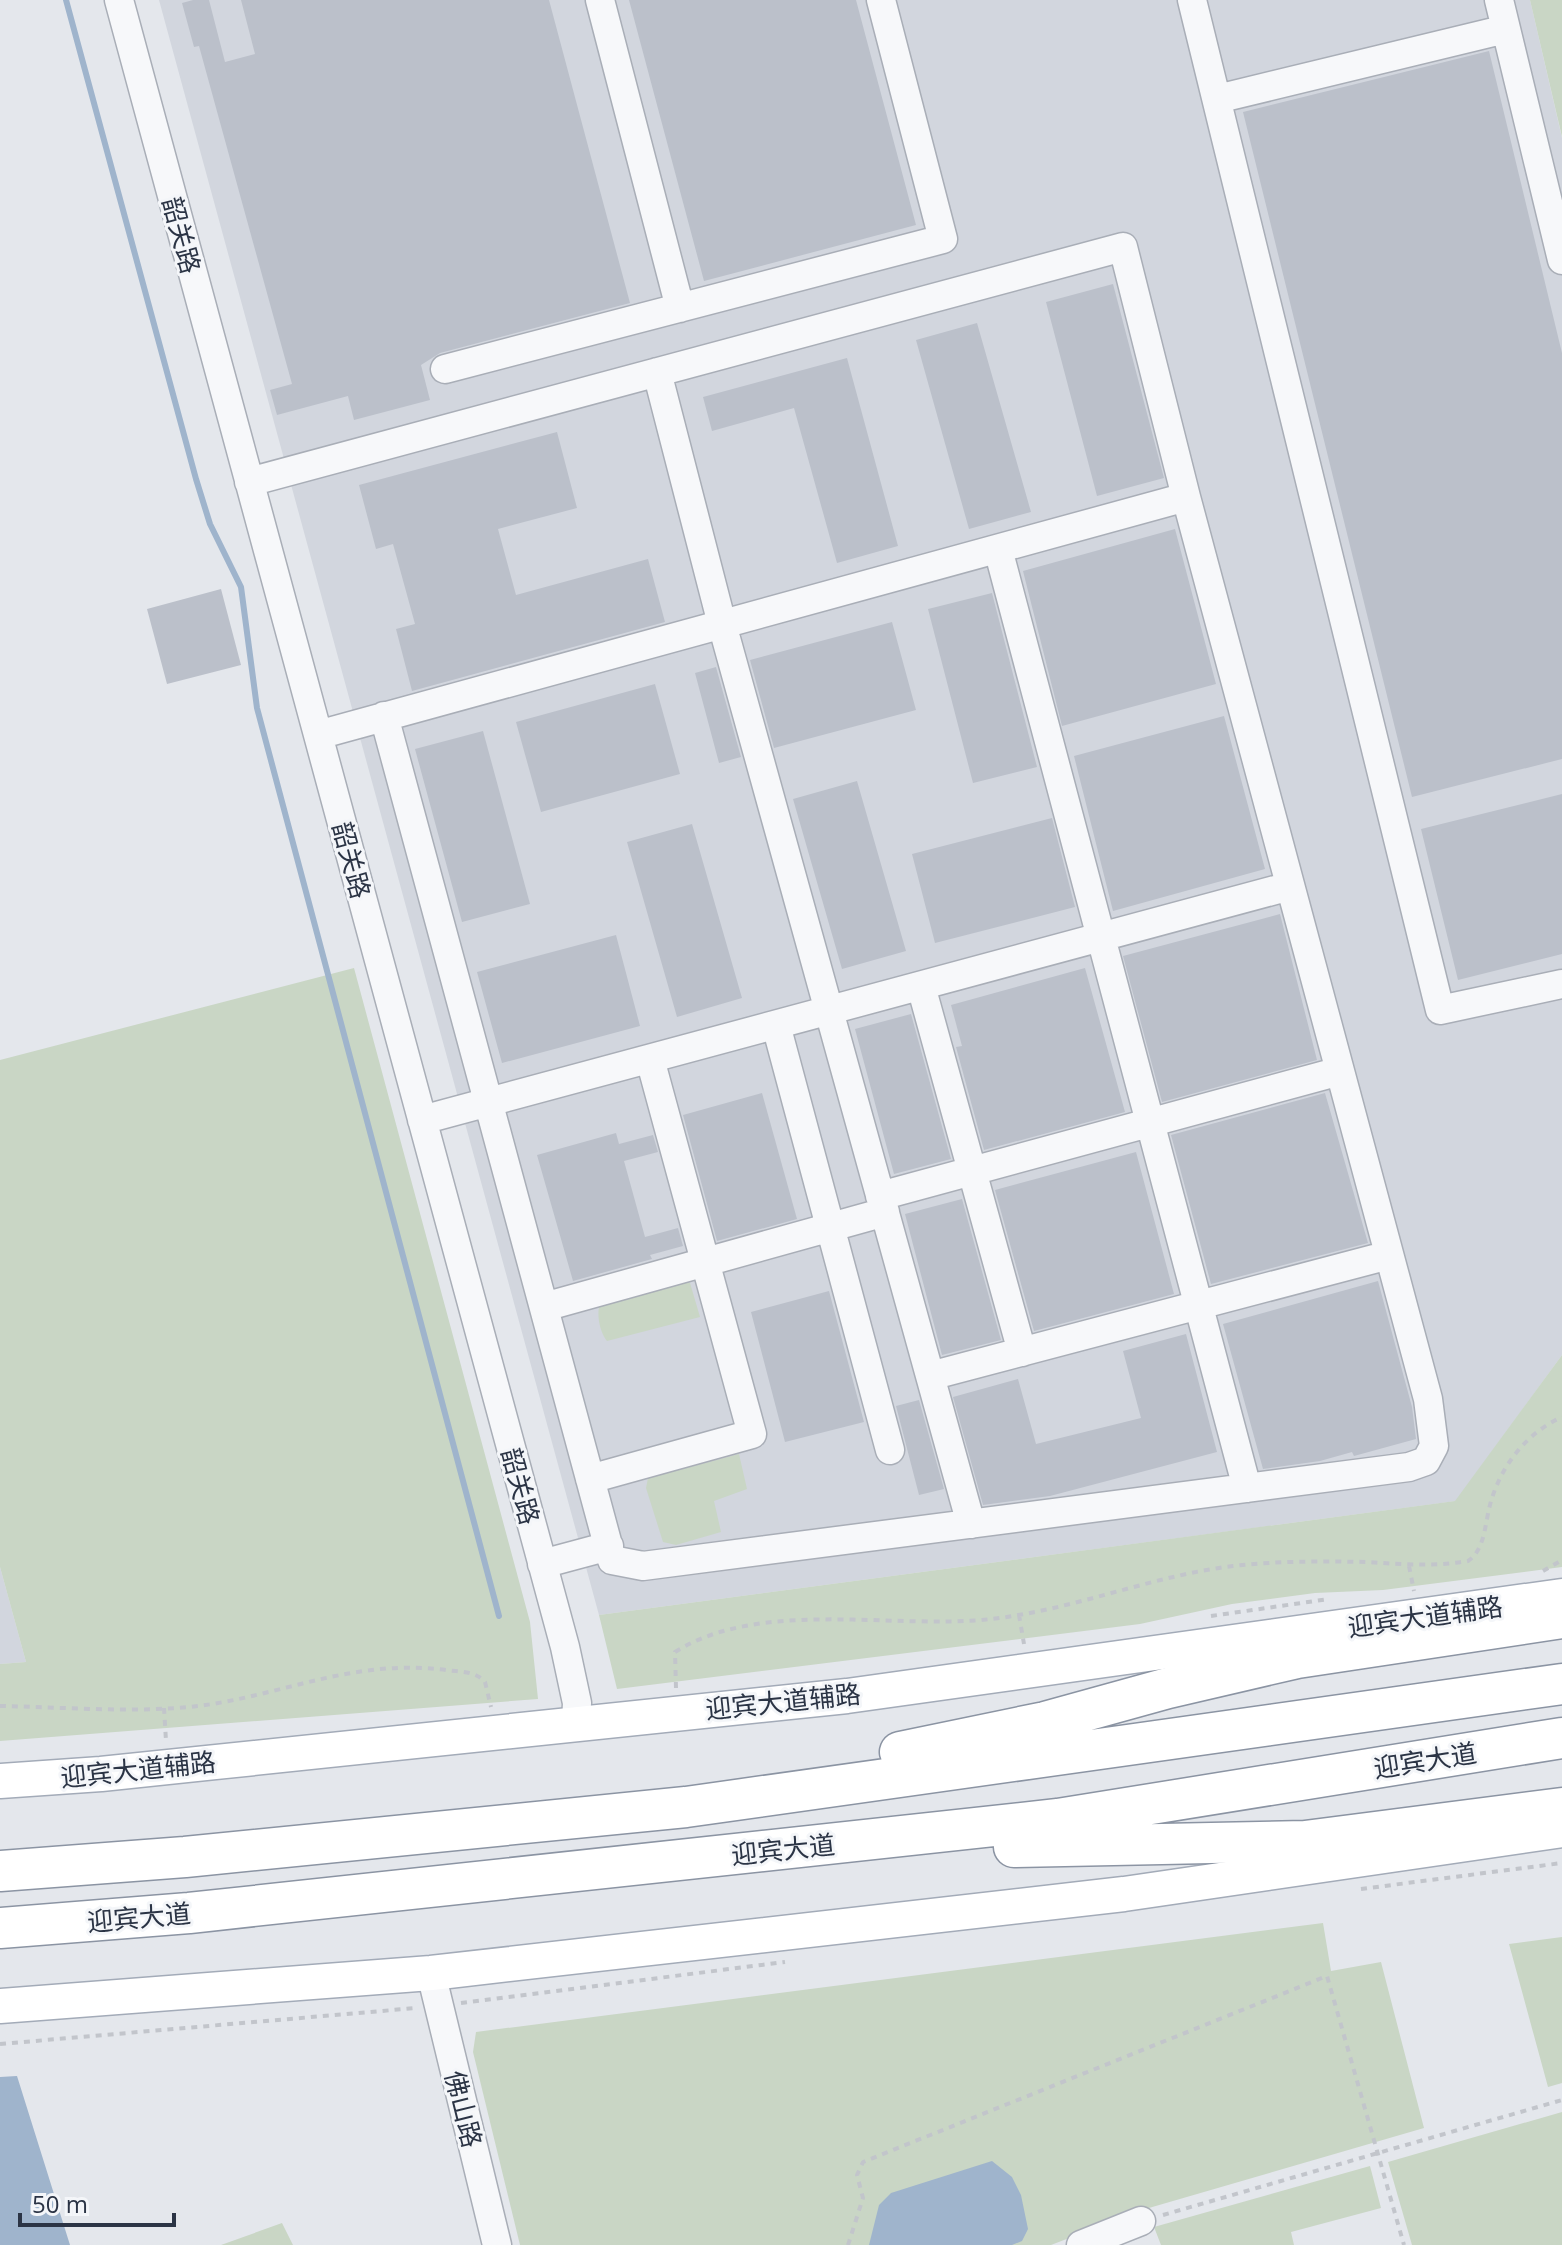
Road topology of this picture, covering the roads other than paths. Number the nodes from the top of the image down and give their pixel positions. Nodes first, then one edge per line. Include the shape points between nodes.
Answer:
1 (119, 0) edge
2 (600, 0) edge
3 (881, 0) edge
4 (1192, 0) edge
5 (1499, 0) edge
6 (1506, 29) junction
7 (1217, 99) junction
8 (1562, 260) edge
9 (680, 308) junction
10 (445, 369) dead end
11 (657, 372) junction
12 (249, 482) junction
13 (1186, 497) junction
14 (998, 549) junction
15 (722, 624) junction
16 (384, 716) junction
17 (318, 735) junction
18 (1290, 886) junction
19 (1100, 937) junction
20 (1562, 984) edge
21 (921, 986) junction
22 (829, 1010) junction
23 (776, 1025) junction
24 (650, 1059) junction
25 (1340, 1071) junction
26 (488, 1102) junction
27 (422, 1120) junction
28 (1149, 1123) junction
29 (972, 1171) junction
30 (882, 1204) junction
31 (830, 1227) junction
32 (1389, 1255) junction
33 (706, 1262) junction
34 (1197, 1306) junction
35 (544, 1307) junction
36 (1022, 1352) junction
37 (930, 1376) junction
38 (890, 1450) dead end
39 (590, 1479) junction
40 (1247, 1488) junction
41 (971, 1524) junction
42 (609, 1546) junction
43 (542, 1564) junction
44 (1551, 1583) edge
45 (1562, 1618) edge
46 (1562, 1684) edge
47 (576, 1722) junction
48 (1562, 1738) edge
49 (0, 1781) edge
50 (1562, 1808) edge
51 (1562, 1830) edge
52 (185, 1857) junction
53 (0, 1871) edge
54 (189, 1913) junction
55 (0, 1928) edge
56 (431, 1973) junction
57 (0, 2006) edge
58 (1141, 2221) road end
59 (497, 2245) edge
60 (1081, 2245) edge

1 - 12 street, 韶关路
2 - 9 street
3 - 9 street via 943,239
4 - 7 street
5 - 6 street
6 - 7 street
6 - 8 street
7 - 20 street via 1440,1010
9 - 10 street
11 - 12 street
11 - 13 street via 1123,247
11 - 15 street
12 - 17 street, 韶关路
13 - 14 street
13 - 18 street
14 - 15 street
14 - 19 street
15 - 16 street
15 - 22 street
16 - 17 street
16 - 26 street
17 - 27 street, 韶关路
18 - 19 street
18 - 25 street
19 - 21 street
19 - 28 street
21 - 22 street
21 - 29 street
22 - 23 street
22 - 30 street
23 - 24 street
23 - 31 street
24 - 26 street
24 - 33 street
25 - 28 street
25 - 32 street
26 - 27 street
26 - 35 street
27 - 43 street, 韶关路
28 - 29 street
28 - 34 street
29 - 30 street
29 - 36 street
30 - 31 street
30 - 37 street
31 - 33 street
31 - 38 street
32 - 34 street
32 - 40 street via 1433,1425 1434,1446 1426,1461
33 - 35 street
33 - 39 street via 752,1434
34 - 36 street
34 - 40 street
35 - 39 street
36 - 37 street
37 - 41 street
39 - 42 street
40 - 41 street
41 - 42 street via 643,1566 612,1560
42 - 43 street
43 - 47 street, 韶关路 via 565,1647
44 - 47 main road, 迎宾大道辅路 via 847,1696
45 - 52 highway via 1297,1658 1045,1722 886,1755 588,1790
46 - 52 highway, 迎宾大道 via 686,1807
47 - 49 main road, 迎宾大道辅路
48 - 54 highway, 迎宾大道 via 1058,1819
50 - 54 highway via 1305,1841 1001,1847 686,1878
51 - 56 main road via 1124,1894
52 - 53 highway, 迎宾大道
54 - 55 highway, 迎宾大道
56 - 57 main road
56 - 59 street, 佛山路
58 - 60 street

